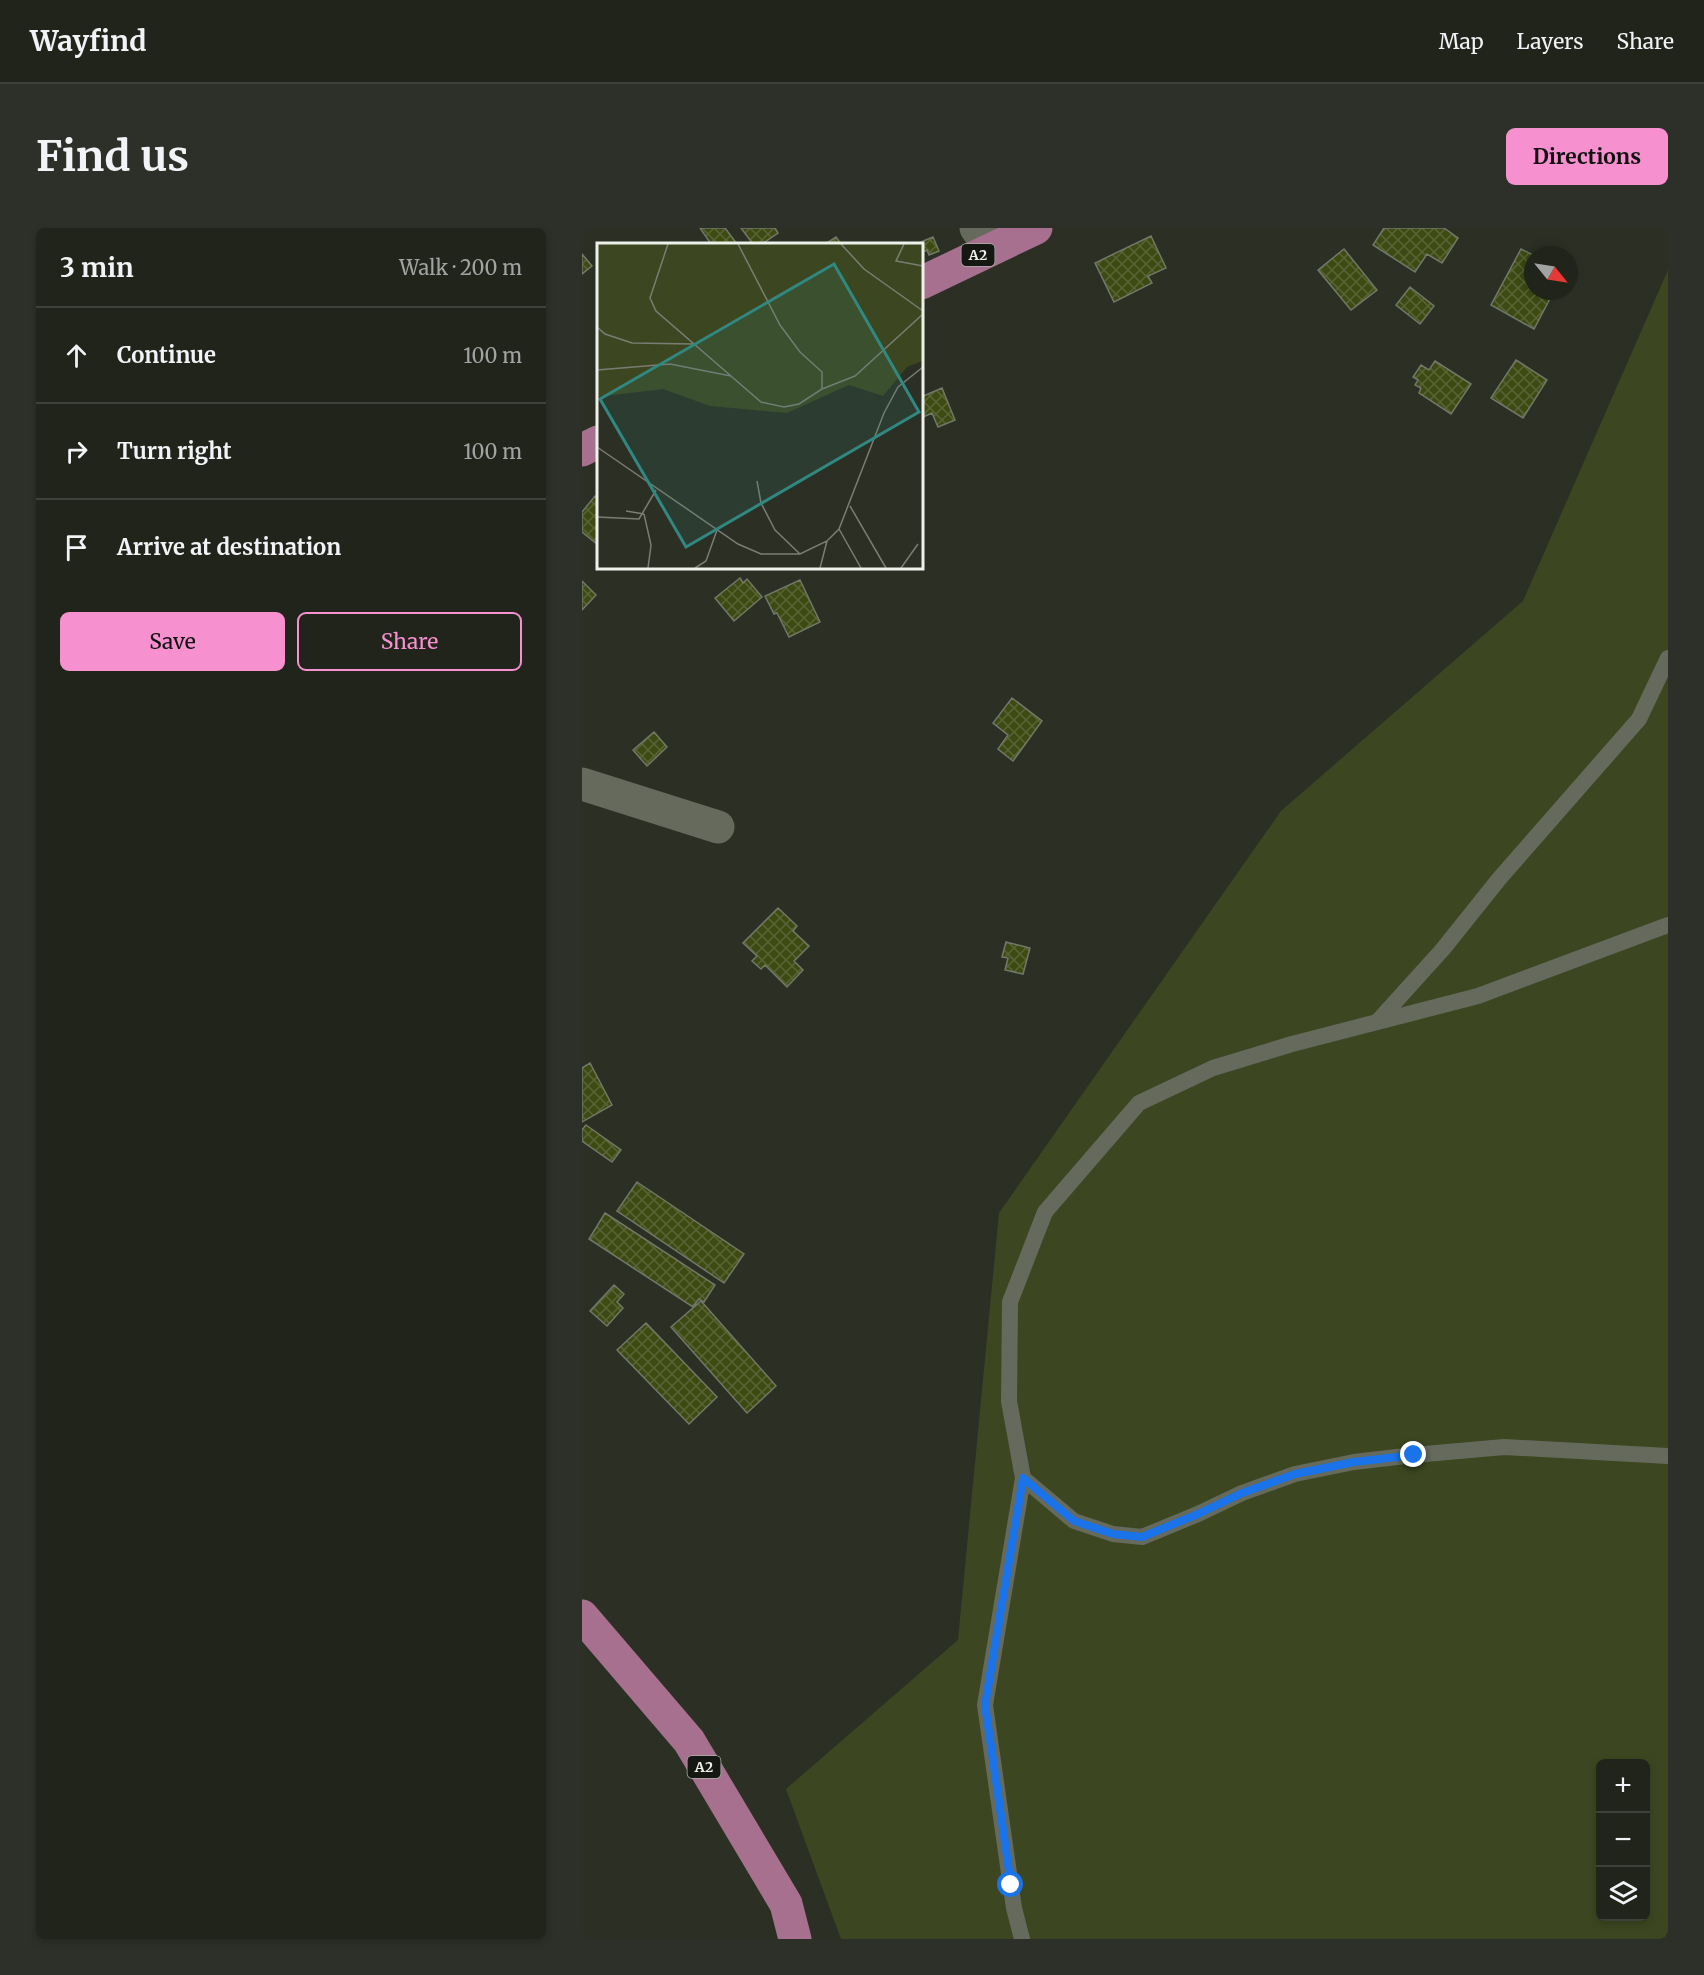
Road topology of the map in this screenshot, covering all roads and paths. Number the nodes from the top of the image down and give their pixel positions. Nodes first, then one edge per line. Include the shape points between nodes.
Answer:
1 (1036, 228) edge
2 (983, 238) edge
3 (922, 282) edge
4 (597, 442) edge
5 (582, 450) edge
6 (1668, 658) edge
7 (582, 784) edge
8 (718, 827) dead end
9 (1668, 926) edge
10 (1377, 1022) junction
11 (1668, 1456) edge
12 (1023, 1478) junction
13 (582, 1616) edge
14 (795, 1939) edge
15 (1022, 1939) edge

1 - 2 main road, A2
2 - 3 main road, A2
4 - 5 main road
6 - 10 lane via 1639,719
7 - 8 street
9 - 10 lane via 1478,996
10 - 12 lane via 1213,1068 1139,1103 1045,1212 1010,1302 1009,1401
11 - 12 lane via 1504,1447 1354,1462 1295,1474 1142,1537 1113,1534 1074,1521
12 - 15 lane via 985,1705 1014,1908
13 - 14 main road, A2 via 689,1741 786,1904

